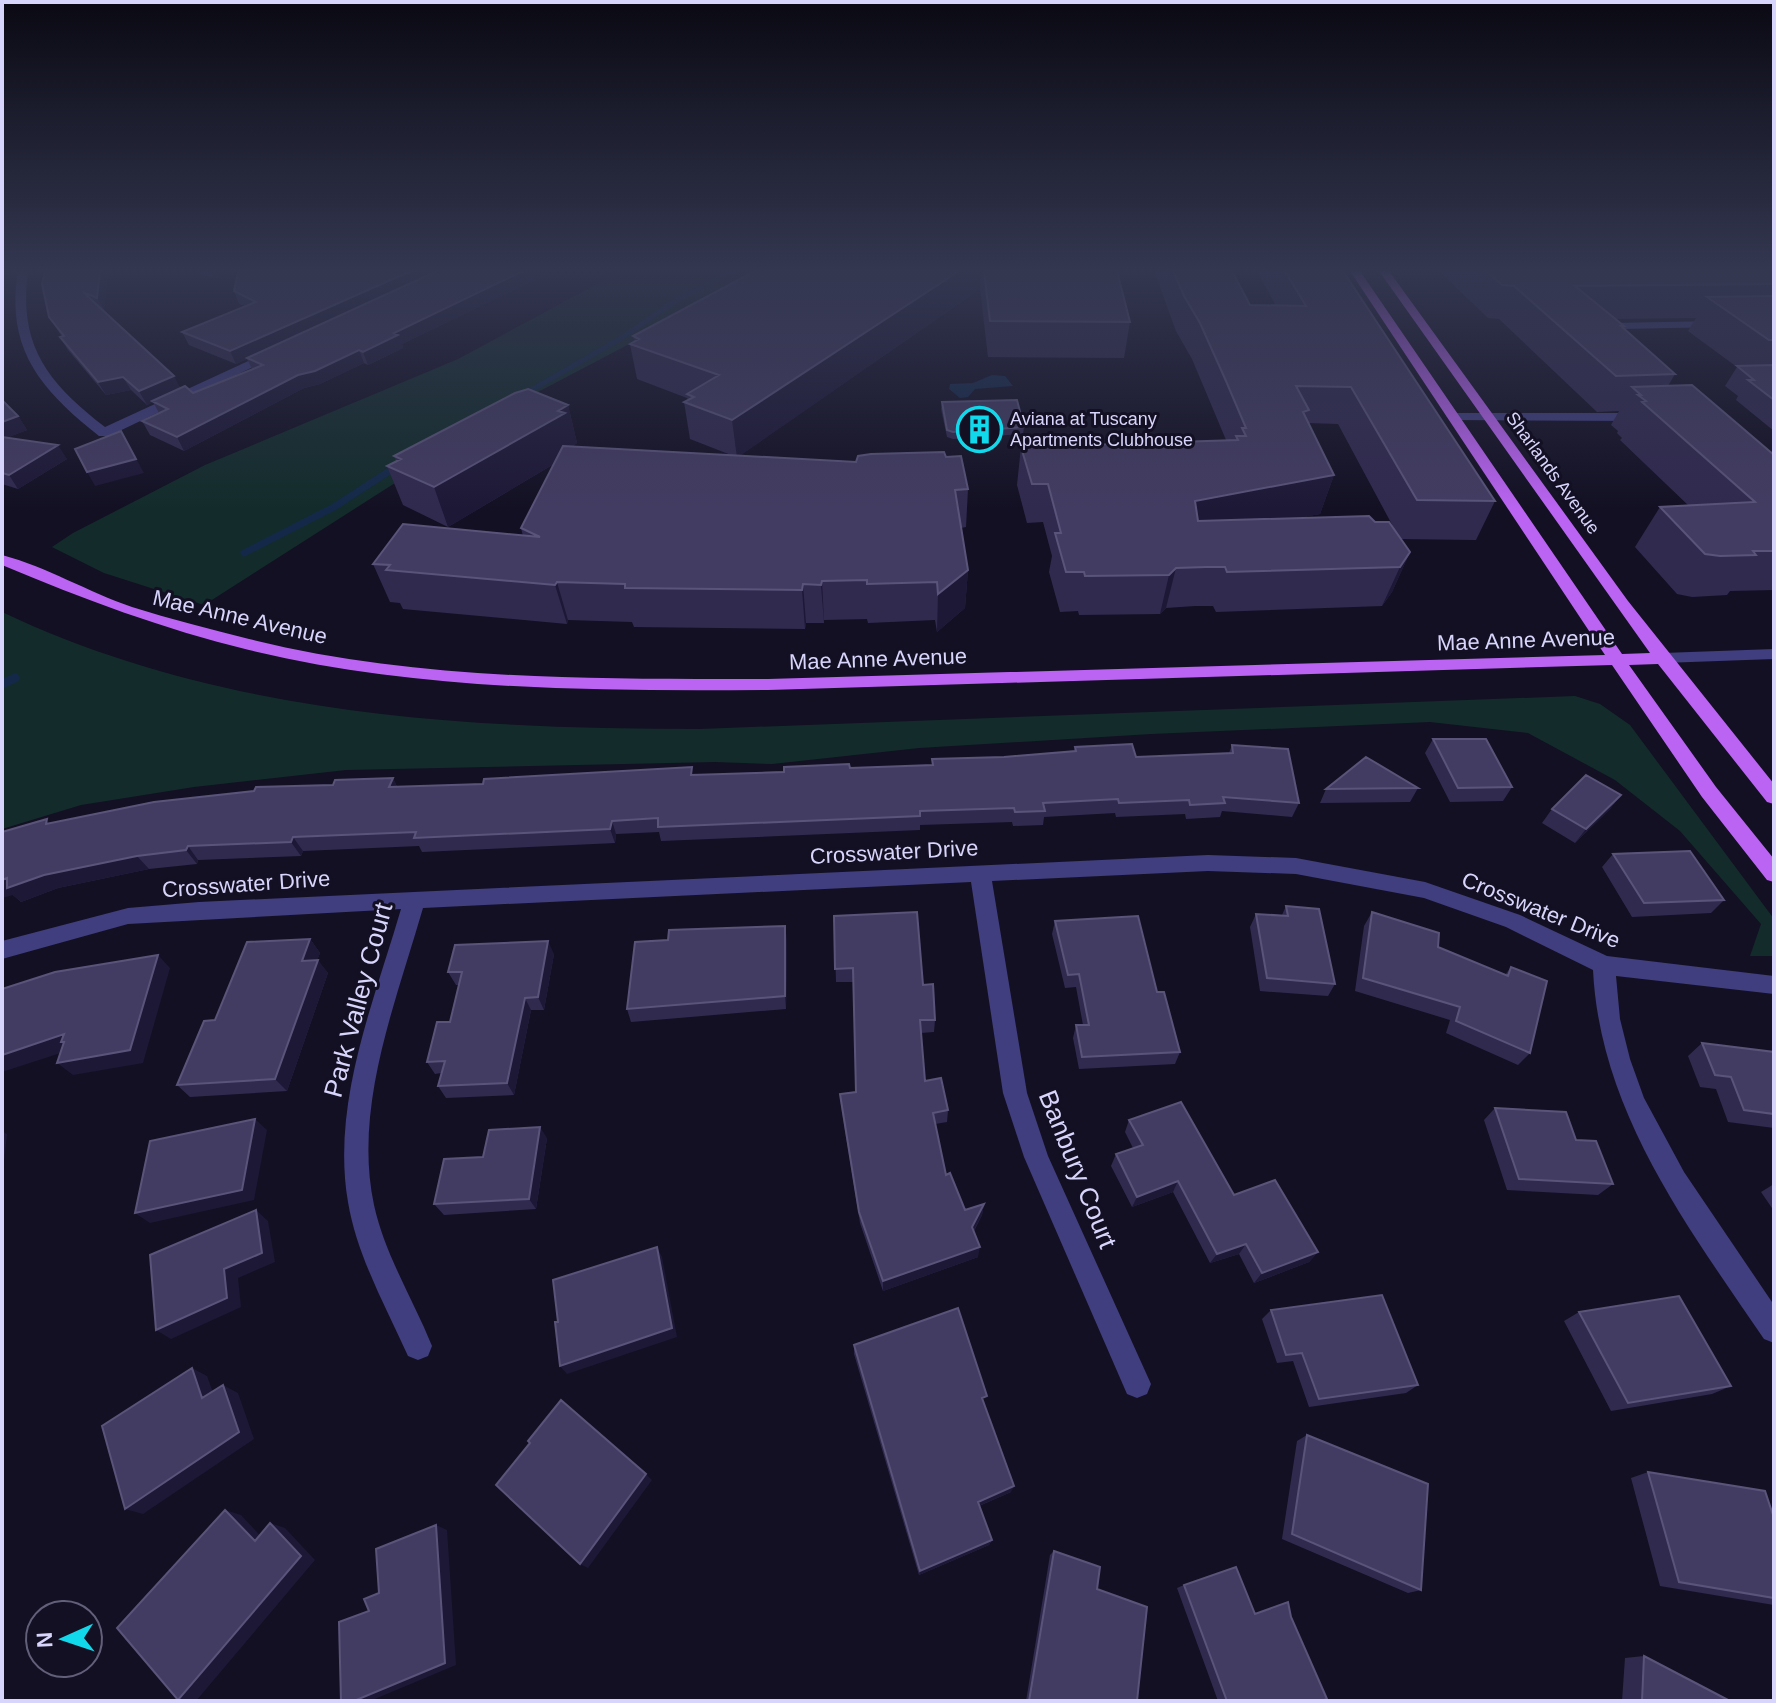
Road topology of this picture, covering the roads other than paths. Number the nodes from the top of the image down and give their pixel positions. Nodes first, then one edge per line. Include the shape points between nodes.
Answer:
1 (29, 350) edge
2 (282, 350) edge
3 (1409, 350) edge
4 (1441, 350) edge
5 (1453, 416) junction
6 (1489, 417) junction
7 (1661, 417) edge
8 (2, 560) edge
9 (1774, 654) edge
10 (1663, 658) junction
11 (1617, 660) junction
12 (1774, 797) edge
13 (980, 872) junction
14 (1774, 874) edge
15 (415, 898) junction
16 (2, 950) edge
17 (1604, 965) junction
18 (1774, 985) edge
19 (1774, 1329) edge
20 (418, 1346) dead end
21 (1137, 1384) dead end

1 - 2 street via 55,392 104,433
3 - 5 main road
4 - 6 main road, Sharlands Avenue
5 - 6 street
5 - 11 main road
6 - 7 street
6 - 10 main road, Sharlands Avenue
8 - 11 main road, Mae Anne Avenue via 112,608 258,648 362,666 538,684 742,686
9 - 10 street, Mae Anne Avenue
10 - 11 main road, Mae Anne Avenue
10 - 12 main road, Sharlands Avenue
11 - 14 main road
13 - 15 street, Crosswater Drive
13 - 17 street, Crosswater Drive via 1208,863 1296,866 1425,890 1513,921
13 - 21 street, Banbury Court via 1015,1093 1036,1157
15 - 16 street, Crosswater Drive via 128,916
15 - 20 street, Park Valley Court via 361,1093 355,1147 364,1215
17 - 18 street, Crosswater Drive
17 - 19 street via 1609,1022 1655,1144

